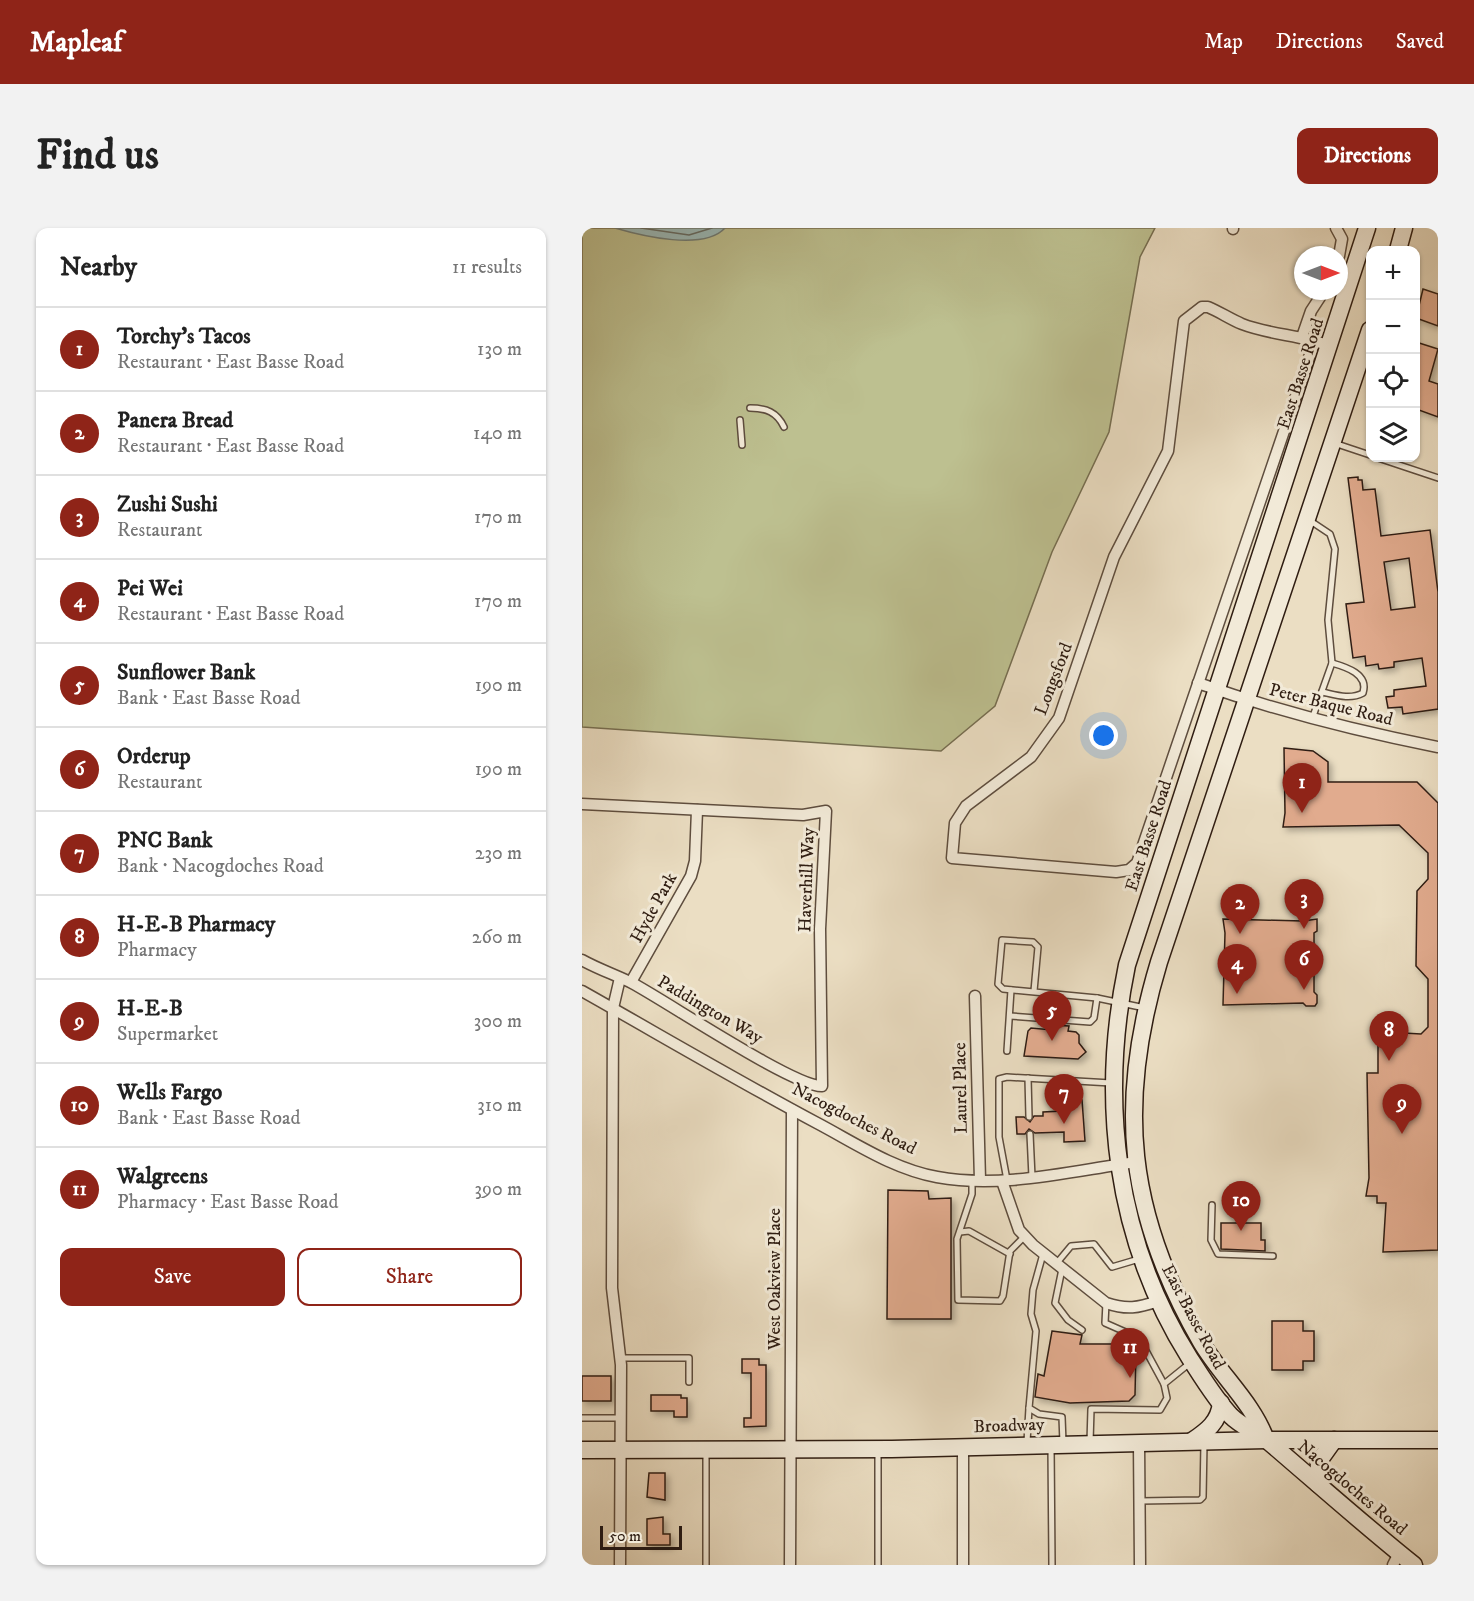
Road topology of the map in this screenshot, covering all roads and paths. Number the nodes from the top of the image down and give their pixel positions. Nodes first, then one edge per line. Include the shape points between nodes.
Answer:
1 (1336, 228) edge
2 (1367, 228) edge
3 (1404, 228) edge
4 (1341, 246) edge
5 (1399, 246) edge
6 (1318, 300) edge
7 (1302, 337) junction
8 (1322, 343) junction
9 (1366, 345) edge
10 (750, 408) dead end
11 (740, 420) dead end
12 (784, 427) dead end
13 (1333, 442) junction
14 (742, 446) dead end
15 (1366, 453) edge
16 (1390, 462) edge
17 (1438, 478) edge
18 (1307, 519) junction
19 (1332, 663) junction
20 (1198, 683) junction
21 (1218, 690) junction
22 (1322, 692) junction
23 (1247, 700) junction
24 (1312, 719) junction
25 (1438, 747) edge
26 (582, 804) edge
27 (698, 810) junction
28 (582, 960) edge
29 (626, 980) junction
30 (1011, 990) junction
31 (582, 991) edge
32 (1034, 991) junction
33 (975, 996) dead end
34 (1097, 998) junction
35 (1119, 1002) junction
36 (613, 1008) junction
37 (1145, 1008) junction
38 (1010, 1016) junction
39 (1007, 1051) dead end
40 (1028, 1078) junction
41 (1113, 1083) junction
42 (822, 1086) joint
43 (792, 1110) junction
44 (1029, 1117) dead end
45 (1030, 1134) dead end
46 (1136, 1162) junction
47 (1118, 1164) junction
48 (1032, 1176) junction
49 (976, 1180) junction
50 (1004, 1181) junction
51 (1212, 1205) dead end
52 (960, 1232) junction
53 (1025, 1236) junction
54 (1010, 1254) junction
55 (1043, 1254) junction
56 (1274, 1256) dead end
57 (1141, 1258) junction
58 (1059, 1266) junction
59 (1158, 1301) junction
60 (1106, 1303) junction
61 (1082, 1330) dead end
62 (621, 1358) junction
63 (1192, 1362) junction
64 (689, 1382) dead end
65 (1164, 1383) junction
66 (1221, 1403) junction
67 (1029, 1408) junction
68 (582, 1418) edge
69 (620, 1418) junction
70 (1266, 1440) junction
71 (1334, 1440) junction
72 (1438, 1440) edge
73 (1198, 1441) junction
74 (1139, 1443) junction
75 (1058, 1444) junction
76 (1090, 1444) junction
77 (1027, 1445) junction
78 (963, 1447) junction
79 (792, 1449) junction
80 (878, 1449) junction
81 (582, 1450) edge
82 (620, 1450) junction
83 (706, 1450) junction
84 (1318, 1484) junction
85 (1140, 1501) junction
86 (1396, 1559) edge
87 (620, 1565) edge
88 (706, 1565) edge
89 (790, 1565) edge
90 (878, 1565) edge
91 (963, 1565) edge
92 (1052, 1565) edge
93 (1140, 1565) edge
94 (1414, 1565) edge

1 - 4 street
2 - 8 main road, East Basse Road
3 - 5 main road
6 - 7 street
7 - 8 street, Longsford
7 - 20 street, Longsford via 1241,324 1208,307 1202,307 1184,321 1168,451 1114,557 1059,718 1031,757 966,806 955,823 952,858 1116,872 1134,867
8 - 20 street, Longsford
8 - 21 main road, East Basse Road
9 - 13 main road, East Basse Road
10 - 12 lane via 774,412
11 - 14 lane
13 - 15 lane
13 - 18 main road, East Basse Road
16 - 17 lane
18 - 19 lane via 1330,534 1335,549 1328,620
18 - 23 main road, East Basse Road
19 - 22 lane
19 - 22 lane via 1363,679 1364,693 1344,697
20 - 21 street
21 - 23 street, Peter Baque Road
21 - 35 main road, East Basse Road via 1134,944
22 - 24 lane
23 - 24 street, Peter Baque Road
23 - 37 main road, East Basse Road
24 - 25 street, Peter Baque Road
26 - 27 street, Haverhill Way
27 - 29 street, Hyde Park via 691,876
27 - 42 street, Haverhill Way via 803,815 826,811 820,929
28 - 29 street, Paddington Way
29 - 36 street, Hyde Park
29 - 42 street, Paddington Way via 782,1070 811,1085
30 - 32 lane
30 - 32 lane via 998,984 1002,940 1033,942 1038,947
30 - 38 lane
31 - 36 street, Nacogdoches Road
32 - 34 lane
33 - 49 street, Laurel Place
34 - 35 lane
34 - 38 lane via 1090,1022
35 - 37 lane
35 - 41 main road, East Basse Road
36 - 43 street, Nacogdoches Road
36 - 62 street, Hyde Park via 612,1288
37 - 46 main road, East Basse Road via 1132,1095
38 - 39 lane
40 - 41 lane
40 - 44 lane
40 - 50 lane via 1001,1077 997,1084
41 - 47 main road, East Basse Road
43 - 49 street, Nacogdoches Road via 899,1166 937,1177
43 - 79 street, West Oakview Place
45 - 48 lane
46 - 47 street, Nacogdoches Road
46 - 70 main road, East Basse Road via 1155,1246 1171,1285 1206,1351 1258,1418
47 - 48 street, Nacogdoches Road
47 - 57 main road, East Basse Road
48 - 50 street, Nacogdoches Road
49 - 50 street, Nacogdoches Road
49 - 52 lane
50 - 53 street via 1012,1212
51 - 56 lane via 1211,1240 1218,1254
52 - 54 lane via 969,1231
52 - 54 lane via 958,1300 1000,1301
53 - 54 lane
53 - 55 street
55 - 58 street
55 - 67 lane via 1033,1290 1036,1331
57 - 58 lane via 1112,1267 1094,1244 1071,1246
57 - 59 main road, East Basse Road
58 - 60 street
58 - 61 lane via 1055,1303
59 - 60 street via 1137,1308
59 - 63 main road, East Basse Road
60 - 65 lane via 1105,1323 1138,1338
62 - 64 lane via 689,1358
62 - 69 street, Hyde Park
63 - 65 lane
63 - 66 main road, East Basse Road
65 - 76 lane via 1167,1398 1160,1410 1091,1410
66 - 70 main road, East Basse Road via 1233,1418
66 - 73 main road via 1217,1419
67 - 75 lane via 1039,1414 1062,1417
67 - 77 lane
68 - 69 lane
69 - 82 street, Hyde Park
70 - 71 main road, Broadway
70 - 73 main road, Broadway
70 - 84 main road, Nacogdoches Road
71 - 72 main road, Broadway
71 - 84 main road via 1319,1461
73 - 74 main road, Broadway
73 - 85 lane via 1203,1497
74 - 76 main road, Broadway
74 - 85 street
75 - 76 main road, Broadway
75 - 77 main road, Broadway
75 - 92 lane
77 - 78 main road, Broadway
78 - 80 main road, Broadway
78 - 91 street
79 - 80 main road, Broadway
79 - 83 main road, Broadway
79 - 89 street, West Oakview Place
80 - 90 lane
81 - 82 main road, Broadway
82 - 83 main road, Broadway
82 - 87 street, Hyde Park
83 - 88 lane
84 - 86 main road, Nacogdoches Road
85 - 93 street
86 - 94 main road, Nacogdoches Road

